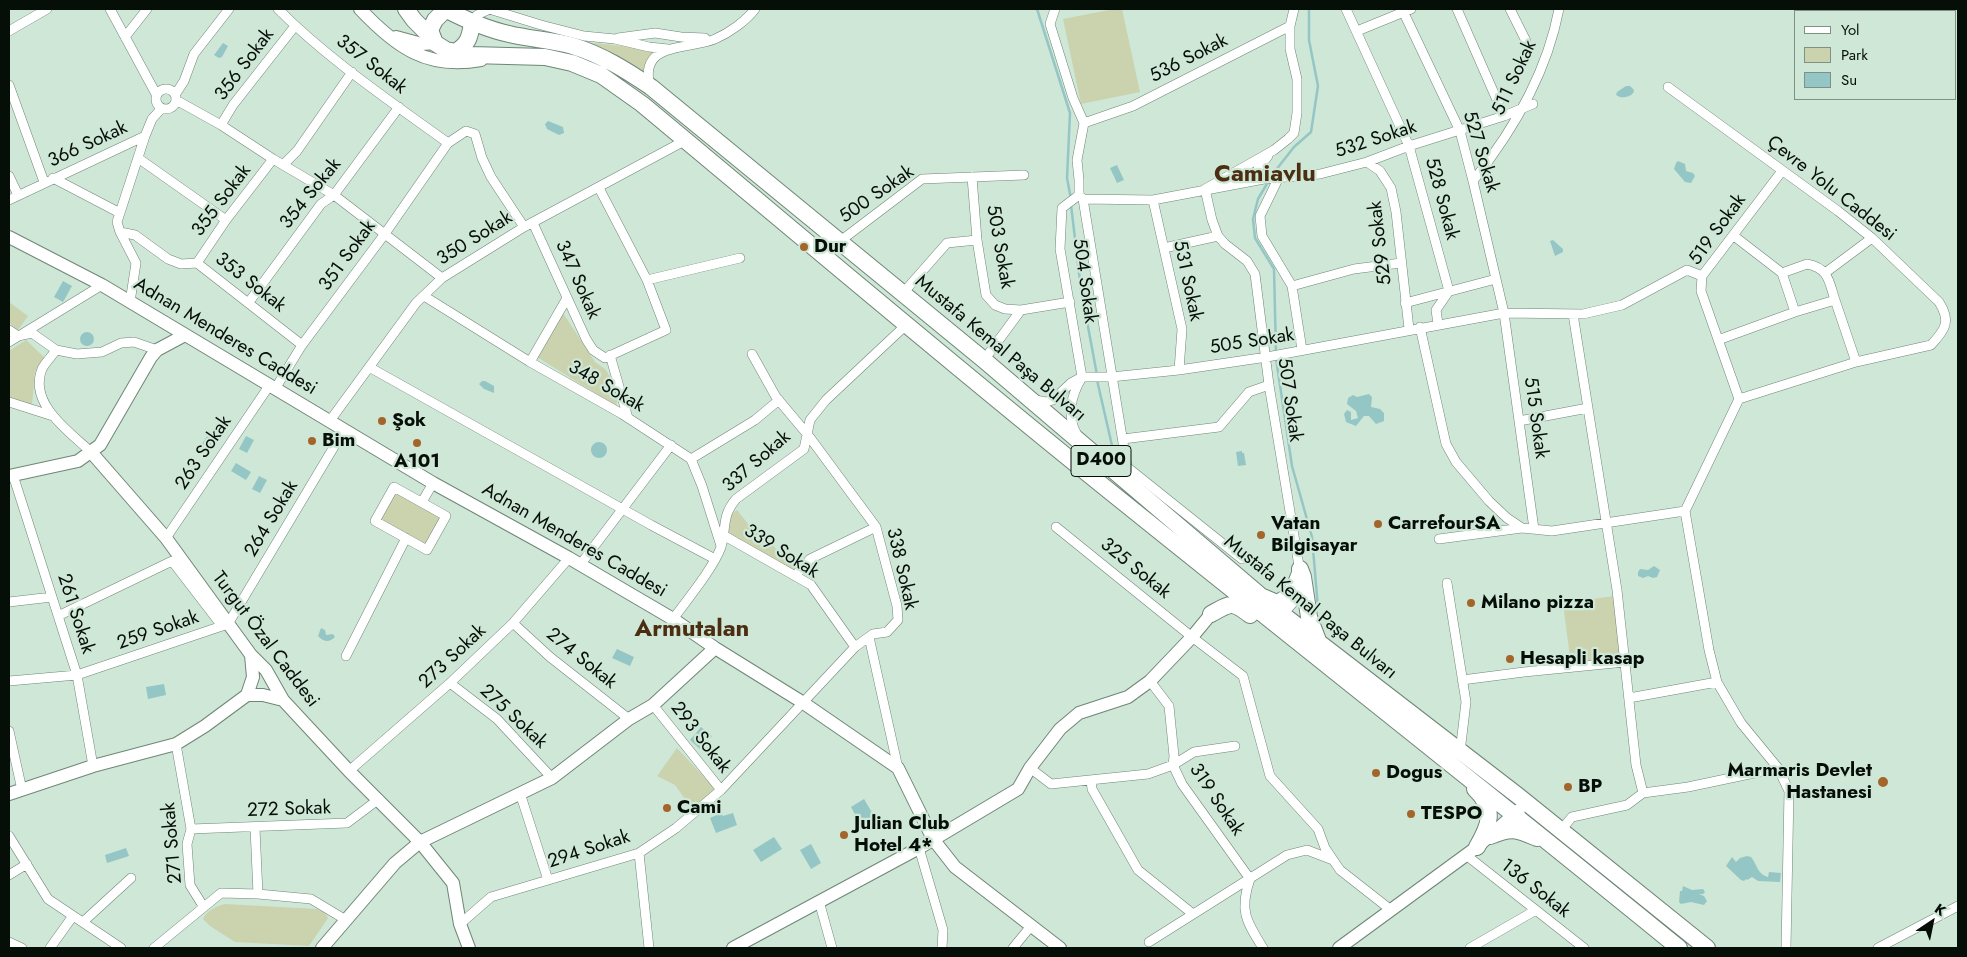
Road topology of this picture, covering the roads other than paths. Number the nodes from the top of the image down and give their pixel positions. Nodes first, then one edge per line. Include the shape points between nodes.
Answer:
1 (47, 9) edge
2 (110, 9) edge
3 (146, 9) edge
4 (229, 9) edge
5 (278, 9) edge
6 (360, 9) edge
7 (364, 9) edge
8 (406, 9) edge
9 (446, 9) edge
10 (489, 9) edge
11 (755, 9) edge
12 (1055, 9) edge
13 (1294, 9) edge
14 (1346, 9) edge
15 (1457, 9) edge
16 (1510, 9) edge
17 (1559, 9) edge
18 (1405, 10) edge
19 (472, 23) junction
20 (295, 26) junction
21 (1290, 26) junction
22 (9, 30) edge
23 (1357, 31) junction
24 (125, 37) junction
25 (615, 39) junction
26 (715, 39) junction
27 (433, 40) junction
28 (1526, 41) dead end
29 (668, 49) junction
30 (455, 52) junction
31 (502, 56) junction
32 (439, 62) junction
33 (352, 72) junction
34 (9, 85) edge
35 (651, 86) junction
36 (1668, 87) dead end
37 (156, 94) junction
38 (176, 97) junction
39 (1533, 104) dead end
40 (161, 108) junction
41 (399, 108) junction
42 (1521, 109) junction
43 (1504, 116) junction
44 (1084, 123) junction
45 (221, 125) junction
46 (1460, 131) junction
47 (145, 136) junction
48 (686, 140) junction
49 (448, 143) junction
50 (1409, 146) junction
51 (1274, 150) junction
52 (138, 158) junction
53 (272, 159) junction
54 (1367, 162) junction
55 (284, 164) junction
56 (1782, 171) junction
57 (1024, 175) dead end
58 (9, 176) edge
59 (972, 177) junction
60 (1279, 177) junction
61 (53, 178) junction
62 (1264, 179) junction
63 (1473, 180) junction
64 (44, 182) junction
65 (599, 188) junction
66 (1205, 189) junction
67 (18, 195) junction
68 (334, 195) junction
69 (1081, 197) junction
70 (9, 200) edge
71 (1153, 200) junction
72 (120, 213) junction
73 (226, 220) junction
74 (533, 223) junction
75 (524, 228) junction
76 (120, 232) junction
77 (384, 235) junction
78 (1218, 236) junction
79 (1734, 236) junction
80 (9, 237) edge
81 (1872, 238) junction
82 (978, 240) junction
83 (839, 242) junction
84 (1164, 248) junction
85 (740, 258) dead end
86 (197, 263) junction
87 (1401, 263) junction
88 (1782, 273) junction
89 (1826, 273) junction
90 (1702, 276) junction
91 (442, 278) junction
92 (1496, 278) junction
93 (647, 280) junction
94 (102, 285) junction
95 (1292, 286) junction
96 (1448, 291) junction
97 (903, 293) junction
98 (424, 296) junction
99 (567, 298) junction
100 (1835, 300) junction
101 (130, 302) junction
102 (249, 302) junction
103 (1070, 302) junction
104 (1405, 303) junction
105 (1022, 310) junction
106 (1795, 312) junction
107 (1504, 313) junction
108 (1573, 314) junction
109 (1438, 324) junction
110 (906, 326) junction
111 (1420, 327) junction
112 (1409, 329) junction
113 (9, 330) edge
114 (184, 335) junction
115 (18, 336) junction
116 (1718, 340) junction
117 (9, 342) edge
118 (302, 345) junction
119 (56, 350) junction
120 (157, 350) junction
121 (1302, 350) junction
122 (752, 354) dead end
123 (610, 355) junction
124 (1267, 356) junction
125 (984, 360) junction
126 (530, 362) junction
127 (1856, 362) junction
128 (368, 368) junction
129 (1179, 370) junction
130 (1082, 377) junction
131 (1111, 377) junction
132 (1269, 385) junction
133 (272, 387) junction
134 (1026, 396) junction
135 (1739, 399) junction
136 (779, 400) junction
137 (9, 402) edge
138 (1588, 408) junction
139 (53, 416) junction
140 (628, 418) junction
141 (1519, 421) junction
142 (329, 422) junction
143 (344, 430) junction
144 (808, 435) junction
145 (1123, 439) junction
146 (671, 446) junction
147 (1088, 450) junction
148 (91, 452) junction
149 (691, 459) junction
150 (11, 475) edge
151 (433, 483) junction
152 (422, 502) junction
153 (623, 510) junction
154 (1685, 511) junction
155 (1138, 514) junction
156 (1607, 524) junction
157 (876, 526) junction
158 (1056, 527) dead end
159 (1522, 528) junction
160 (1534, 529) junction
161 (723, 536) junction
162 (166, 538) junction
163 (406, 538) junction
164 (1439, 539) dead end
165 (721, 546) junction
166 (569, 558) junction
167 (715, 559) junction
168 (1242, 560) dead end
169 (580, 565) junction
170 (1300, 571) junction
171 (795, 576) junction
172 (1447, 583) dead end
173 (1261, 596) junction
174 (52, 597) junction
175 (9, 602) edge
176 (1211, 614) junction
177 (58, 616) junction
178 (673, 619) junction
179 (1278, 619) junction
180 (513, 623) junction
181 (225, 625) junction
182 (869, 637) junction
183 (1192, 637) junction
184 (1320, 645) junction
185 (855, 647) junction
186 (714, 648) junction
187 (251, 655) junction
188 (346, 656) dead end
189 (1625, 662) junction
190 (1330, 669) junction
191 (78, 675) junction
192 (1462, 680) junction
193 (9, 681) edge
194 (1150, 681) junction
195 (1717, 682) junction
196 (450, 683) junction
197 (246, 695) junction
198 (1629, 698) junction
199 (283, 700) junction
200 (802, 702) junction
201 (653, 706) junction
202 (629, 719) junction
203 (9, 731) edge
204 (176, 744) junction
205 (1235, 746) dead end
206 (1460, 752) junction
207 (1445, 760) junction
208 (1173, 765) junction
209 (93, 766) junction
210 (898, 768) junction
211 (1030, 768) junction
212 (1778, 768) junction
213 (349, 771) junction
214 (552, 778) junction
215 (1091, 780) junction
216 (22, 790) junction
217 (721, 790) junction
218 (520, 793) junction
219 (1643, 793) junction
220 (9, 794) edge
221 (379, 800) junction
222 (1521, 808) junction
223 (255, 828) junction
224 (192, 829) junction
225 (1561, 830) junction
226 (9, 836) edge
227 (1490, 836) junction
228 (933, 838) junction
229 (420, 842) junction
230 (919, 848) junction
231 (1471, 851) junction
232 (638, 853) junction
233 (1334, 860) junction
234 (1572, 861) junction
235 (27, 864) junction
236 (9, 875) edge
237 (131, 878) dead end
238 (1250, 879) junction
239 (548, 880) junction
240 (258, 894) junction
241 (819, 901) junction
242 (203, 906) junction
243 (1958, 906) edge
244 (1391, 910) junction
245 (1536, 910) junction
246 (1193, 914) junction
247 (73, 916) junction
248 (346, 920) junction
249 (83, 922) junction
250 (460, 924) junction
251 (1031, 926) junction
252 (9, 942) edge
253 (1149, 942) dead end
254 (22, 948) edge
255 (50, 948) edge
256 (122, 948) edge
257 (154, 948) edge
258 (322, 948) edge
259 (469, 948) edge
260 (650, 948) edge
261 (733, 948) edge
262 (832, 948) edge
263 (942, 948) edge
264 (1013, 948) edge
265 (1060, 948) edge
266 (1263, 948) edge
267 (1339, 948) edge
268 (1470, 948) edge
269 (1584, 948) edge
270 (1679, 948) edge
271 (1707, 948) edge
272 (1786, 948) edge
273 (1879, 948) edge

1 - 22 street
2 - 24 street
3 - 24 street
4 - 38 street via 194,54
5 - 20 street, 357 Sokak
6 - 32 street via 393,41 417,55
7 - 27 street via 396,36 422,44
8 - 27 highway, D400
9 - 19 highway, D400
9 - 27 highway via 430,30
10 - 19 street via 477,15
10 - 25 street via 541,26
11 - 26 street
12 - 44 street via 1050,24
13 - 21 street
14 - 23 street, 528 Sokak
15 - 43 street
16 - 28 street
17 - 42 street, 511 Sokak via 1531,92
18 - 23 street
18 - 46 street, 527 Sokak
19 - 30 highway via 470,38 464,48
19 - 35 highway, Mustafa Kemal Paşa Bulvarı / D400 via 597,54
20 - 33 street, 357 Sokak
20 - 45 street, 356 Sokak
21 - 44 street, 536 Sokak via 1132,106
21 - 51 street via 1290,49 1297,79 1297,113 1294,133
23 - 50 street, 528 Sokak
24 - 37 street
25 - 26 street via 655,33
25 - 29 street
26 - 29 street
27 - 30 highway, D400 via 446,50
29 - 35 street via 652,61 648,77
30 - 31 highway, Mustafa Kemal Paşa Bulvarı / D400
30 - 32 street
31 - 32 street via 463,63
31 - 48 highway, Mustafa Kemal Paşa Bulvarı / D400 via 545,57 572,63 601,75
33 - 41 street, 357 Sokak
33 - 55 street
34 - 64 street, 366 Sokak
35 - 83 highway, Mustafa Kemal Paşa Bulvarı / D400
36 - 56 street, Çevre Yolu Caddesi
37 - 38 street via 162,89 170,89
37 - 40 street via 156,105
38 - 40 street via 173,106 167,110
38 - 45 street
39 - 42 street, 532 Sokak
40 - 47 street
41 - 49 street, 357 Sokak
41 - 68 street, 354 Sokak
42 - 43 street, 532 Sokak
42 - 63 street, 511 Sokak via 1504,139
43 - 46 street, 532 Sokak
44 - 69 street via 1077,160
45 - 53 street
46 - 50 street, 532 Sokak
46 - 63 street, 527 Sokak
47 - 52 street
47 - 61 street, 366 Sokak
48 - 65 street, 350 Sokak
48 - 110 highway, Mustafa Kemal Paşa Bulvarı / D400
49 - 75 street via 466,131 475,134 491,177
49 - 77 street, 351 Sokak
50 - 54 street, 532 Sokak
50 - 96 street, 528 Sokak
51 - 62 street via 1258,169 1258,175
51 - 66 street
52 - 72 street
52 - 73 street
53 - 55 street
53 - 73 street, 355 Sokak
54 - 60 street, 532 Sokak via 1320,174
54 - 87 street, 529 Sokak via 1380,171 1391,188
55 - 68 street
56 - 79 street, 519 Sokak
56 - 81 street, Çevre Yolu Caddesi
57 - 59 street, 500 Sokak
58 - 67 street
59 - 82 street, 503 Sokak
59 - 83 street, 500 Sokak via 922,179
60 - 62 street, 532 Sokak
60 - 95 street via 1260,216 1262,236
61 - 64 street, 366 Sokak
61 - 72 street
62 - 66 street, 532 Sokak
63 - 92 street, 527 Sokak
64 - 67 street, 366 Sokak
65 - 74 street, 350 Sokak
65 - 93 street
66 - 71 street, 532 Sokak
66 - 78 street, 507 Sokak
67 - 70 street, 366 Sokak
68 - 77 street
68 - 102 street, 354 Sokak via 321,204
69 - 71 street, 532 Sokak
69 - 103 street, 504 Sokak via 1062,208 1060,249
69 - 131 street
71 - 84 street, 531 Sokak
72 - 76 street via 117,222
73 - 86 street, 355 Sokak
74 - 75 street, 350 Sokak
74 - 99 street, 347 Sokak
75 - 91 street, 350 Sokak
76 - 86 street, 353 Sokak via 135,235 168,259 181,264
76 - 101 street via 136,263
77 - 91 street
77 - 118 street, 351 Sokak
78 - 84 street
78 - 124 street, 507 Sokak via 1247,261 1255,274
79 - 88 street
79 - 90 street, 519 Sokak
80 - 94 street, Adnan Menderes Caddesi
81 - 89 street
81 - 127 street, Çevre Yolu Caddesi via 1939,302 1946,313 1946,324 1931,345
82 - 97 street via 947,243
82 - 105 street, 503 Sokak via 986,295 995,305
83 - 97 highway, Mustafa Kemal Paşa Bulvarı / D400
84 - 129 street, 531 Sokak via 1182,329
85 - 93 street
86 - 102 street, 353 Sokak
87 - 95 street via 1354,269
87 - 104 street, 529 Sokak
88 - 89 street via 1807,264 1818,266
88 - 106 street
89 - 100 street
90 - 108 street via 1687,270 1622,305
90 - 116 street, 519 Sokak via 1701,291
91 - 98 street, 350 Sokak
92 - 96 street
92 - 107 street, 527 Sokak
93 - 123 street via 666,330
94 - 101 street, Adnan Menderes Caddesi
94 - 115 street
95 - 121 street
96 - 104 street
96 - 109 street via 1436,310
97 - 125 highway, Mustafa Kemal Paşa Bulvarı / D400
98 - 126 street, 348 Sokak
98 - 128 street, 350 Sokak
99 - 123 street, 347 Sokak via 593,350 605,358
99 - 126 street
100 - 106 street
100 - 127 street
101 - 114 street, Adnan Menderes Caddesi
102 - 118 street, 353 Sokak
103 - 105 street, 503 Sokak
103 - 130 street, 504 Sokak
104 - 112 street, 529 Sokak
105 - 125 street
106 - 116 street
107 - 108 street
107 - 109 street, 505 Sokak
107 - 141 street, 515 Sokak
108 - 138 street
109 - 111 street, 505 Sokak
110 - 144 street, 337 Sokak via 826,400 810,420
110 - 155 highway, Mustafa Kemal Paşa Bulvarı / D400
111 - 112 street, 505 Sokak
111 - 159 street via 1446,444 1456,462 1489,501
112 - 121 street, 505 Sokak
113 - 115 street
114 - 120 street
114 - 133 street, Adnan Menderes Caddesi
115 - 117 street
115 - 119 street via 32,333
116 - 135 street, 519 Sokak
118 - 133 street, 351 Sokak
119 - 120 street via 78,354 102,352 134,342
119 - 139 street via 42,369 40,387 42,400
120 - 148 street via 100,444
121 - 124 street, 505 Sokak
122 - 136 street, 338 Sokak
123 - 140 street
124 - 129 street, 505 Sokak
124 - 132 street, 507 Sokak
125 - 134 highway, Mustafa Kemal Paşa Bulvarı / D400
126 - 140 street, 348 Sokak
127 - 135 street
128 - 142 street, 350 Sokak
128 - 153 street
129 - 131 street, 505 Sokak
130 - 131 street, 505 Sokak
130 - 134 street via 1053,400 1039,402
130 - 147 street via 1070,416 1076,434
131 - 145 street
132 - 145 street via 1249,392 1219,427
132 - 170 street, 507 Sokak
133 - 142 street, Adnan Menderes Caddesi
133 - 162 street, 263 Sokak
134 - 147 highway, Mustafa Kemal Paşa Bulvarı / D400
135 - 154 street
136 - 144 street, 338 Sokak
136 - 149 street via 755,420
137 - 139 street
138 - 141 street
138 - 156 street
139 - 148 street
140 - 146 street, 348 Sokak
141 - 160 street, 515 Sokak
142 - 143 street, Adnan Menderes Caddesi
143 - 151 street, Adnan Menderes Caddesi
143 - 181 street, 264 Sokak
144 - 157 street, 338 Sokak
144 - 161 street, 337 Sokak via 804,448 734,502 728,510
145 - 168 street via 1127,467
146 - 149 street, 348 Sokak
146 - 153 street
147 - 173 highway, Mustafa Kemal Paşa Bulvarı / D400
148 - 150 street via 78,461
148 - 162 street, Turgut Özal Caddesi
149 - 165 street
150 - 174 street, 261 Sokak
151 - 152 street
151 - 166 street, Adnan Menderes Caddesi
152 - 163 street via 446,516 427,550
152 - 163 street via 394,487 375,521
153 - 167 street
153 - 169 street
154 - 156 street
154 - 195 street
155 - 176 highway via 1217,584 1220,592
155 - 179 highway, Mustafa Kemal Paşa Bulvarı / D400
156 - 160 street via 1552,531
156 - 189 street
157 - 171 street via 810,559
157 - 182 street, 338 Sokak via 898,620 888,632
158 - 183 street, 325 Sokak
159 - 160 street
159 - 164 street
161 - 165 street, 337 Sokak
161 - 171 street, 339 Sokak
162 - 181 street, Turgut Özal Caddesi
163 - 188 street
165 - 167 street, 337 Sokak
166 - 169 street, Adnan Menderes Caddesi
166 - 180 street, 273 Sokak
167 - 178 street, 337 Sokak
169 - 178 street, Adnan Menderes Caddesi
170 - 173 highway via 1283,601 1277,603
170 - 179 street, 507 Sokak via 1295,600
170 - 184 highway via 1304,577 1312,626
171 - 185 street, 339 Sokak via 810,585
172 - 192 street
173 - 179 highway, Mustafa Kemal Paşa Bulvarı / D400
174 - 175 street
174 - 177 street, 261 Sokak
176 - 183 street
176 - 190 highway via 1227,605 1237,605 1282,640
177 - 181 street via 172,562
177 - 191 street, 261 Sokak
178 - 186 street, Adnan Menderes Caddesi
179 - 184 highway, Mustafa Kemal Paşa Bulvarı / D400
179 - 190 highway, Mustafa Kemal Paşa Bulvarı / D400
180 - 196 street, 273 Sokak
180 - 202 street, 274 Sokak via 550,657
181 - 187 street, Turgut Özal Caddesi
181 - 191 street, 259 Sokak
182 - 185 street, 338 Sokak
182 - 210 street
183 - 194 street
183 - 233 street, 325 Sokak via 1242,676 1270,776 1318,830
184 - 206 highway, Mustafa Kemal Paşa Bulvarı / D400
185 - 200 street, 338 Sokak
186 - 200 street, Adnan Menderes Caddesi
186 - 201 street
187 - 197 street via 253,678
187 - 199 street, Turgut Özal Caddesi via 266,670
189 - 192 street
189 - 198 street
190 - 207 highway, Mustafa Kemal Paşa Bulvarı / D400
191 - 193 street, 259 Sokak
191 - 209 street, 261 Sokak
192 - 206 street via 1466,702
194 - 208 street, 319 Sokak via 1168,706
194 - 211 street via 1128,697 1079,712 1060,729
195 - 198 street
195 - 212 street via 1742,724
196 - 213 street, 273 Sokak
196 - 214 street, 275 Sokak via 497,719
197 - 199 street
197 - 204 street
198 - 219 street via 1636,765
199 - 213 street, Turgut Özal Caddesi
200 - 210 street, Adnan Menderes Caddesi
200 - 217 street, 294 Sokak
201 - 202 street
201 - 217 street, 293 Sokak
202 - 214 street
203 - 216 street
204 - 209 street
204 - 224 street, 271 Sokak
205 - 208 street via 1194,752
206 - 222 highway, Mustafa Kemal Paşa Bulvarı / D400
207 - 222 highway, Mustafa Kemal Paşa Bulvarı / D400
207 - 231 highway via 1480,794 1487,806 1490,818 1486,831
208 - 215 street via 1148,774
208 - 238 street, 319 Sokak via 1182,784
209 - 216 street
210 - 228 street, Adnan Menderes Caddesi
211 - 215 street via 1051,784
211 - 228 street via 1018,789
212 - 219 street
212 - 272 street via 1790,798
213 - 221 street, Turgut Özal Caddesi
214 - 218 street
215 - 246 street via 1092,790 1138,870
216 - 220 street
217 - 232 street, 294 Sokak via 676,828
218 - 229 street
218 - 239 street
219 - 225 street via 1627,805 1572,817
221 - 223 street, 272 Sokak via 347,823
221 - 229 street, Turgut Özal Caddesi
222 - 225 highway, Mustafa Kemal Paşa Bulvarı / D400
222 - 227 street
222 - 234 highway, Mustafa Kemal Paşa Bulvarı / D400
223 - 224 street, 272 Sokak
223 - 240 street
224 - 242 street, 271 Sokak via 186,844 190,885
225 - 271 highway, Mustafa Kemal Paşa Bulvarı / D400
226 - 235 street
227 - 231 street
227 - 234 highway via 1506,829 1521,831
228 - 230 street
228 - 251 street, Adnan Menderes Caddesi via 955,867
229 - 248 street via 395,863
229 - 250 street, Turgut Özal Caddesi via 453,883
230 - 241 street
230 - 263 street via 942,930
231 - 244 street
231 - 245 street, 136 Sokak
232 - 239 street, 294 Sokak
232 - 260 street
233 - 238 street via 1307,850 1287,855
233 - 244 street via 1340,870
234 - 270 highway, Mustafa Kemal Paşa Bulvarı / D400
235 - 236 street
235 - 247 street via 48,899
237 - 249 street
238 - 246 street
238 - 266 street via 1244,896 1244,914
239 - 250 street, 294 Sokak via 491,897
240 - 242 street via 220,893
240 - 248 street via 311,899
241 - 261 street
241 - 262 street
242 - 257 street
243 - 273 street
244 - 267 street
245 - 268 street
245 - 269 street, 136 Sokak
246 - 253 street
247 - 249 street
247 - 255 street
248 - 258 street
249 - 256 street
250 - 259 street, Turgut Özal Caddesi
251 - 264 street
251 - 265 street, Adnan Menderes Caddesi
252 - 254 street

